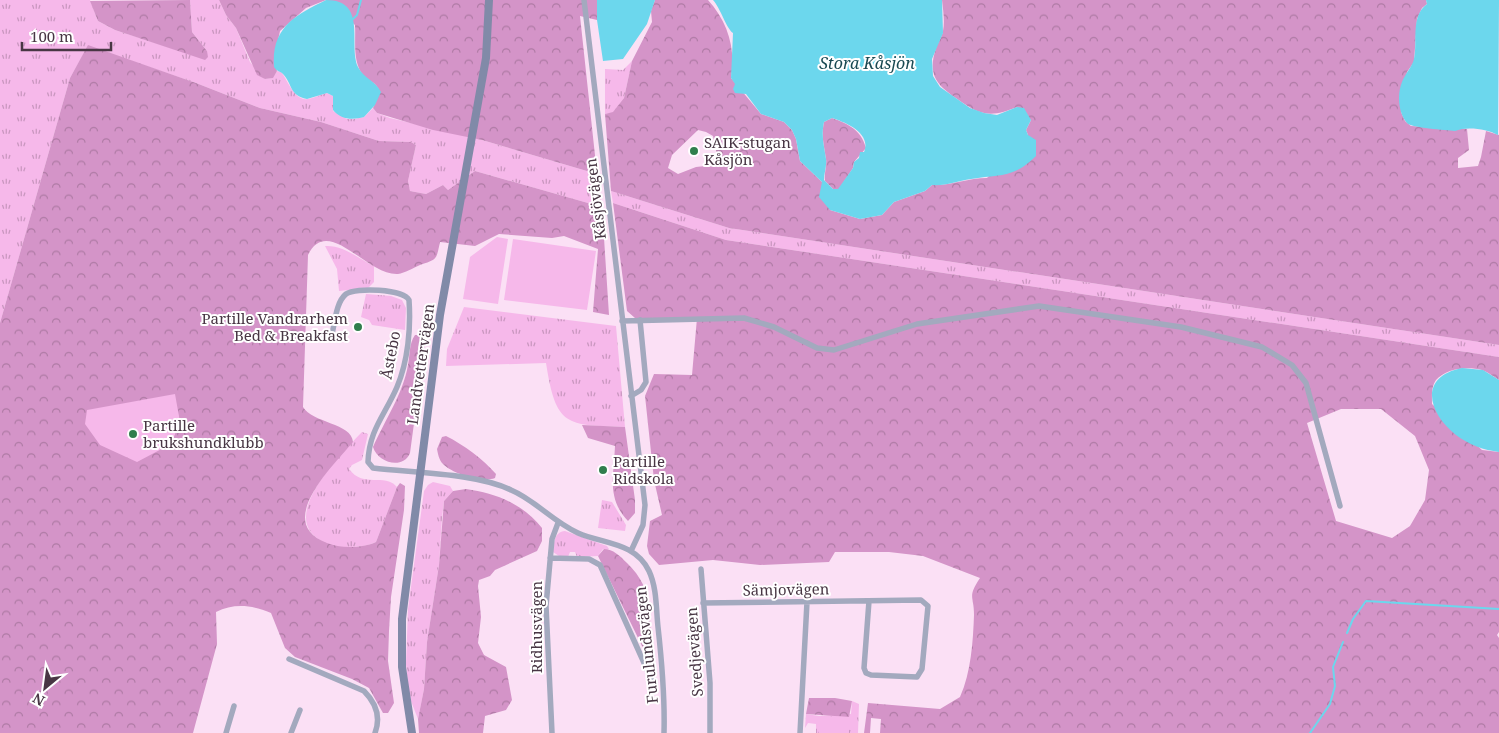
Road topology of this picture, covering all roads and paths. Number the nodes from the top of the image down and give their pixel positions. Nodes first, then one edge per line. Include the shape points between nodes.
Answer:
1 (489, 0) edge
2 (584, 0) edge
3 (640, 320) junction
4 (622, 321) junction
5 (332, 334) dead end
6 (632, 396) junction
7 (419, 474) junction
8 (1340, 506) dead end
9 (558, 523) junction
10 (631, 551) junction
11 (550, 558) junction
12 (701, 569) dead end
13 (868, 601) junction
14 (807, 602) junction
15 (703, 603) junction
16 (289, 659) dead end
17 (654, 685) dead end
18 (234, 706) dead end
19 (300, 710) dead end
20 (226, 733) edge
21 (291, 733) edge
22 (375, 733) edge
23 (412, 733) edge
24 (552, 733) edge
25 (664, 733) edge
26 (710, 733) edge
27 (800, 733) edge

1 - 7 street, Landvettervägen via 486,58 441,308
2 - 4 street, Kåsjövägen
3 - 4 street
3 - 6 street via 646,382
3 - 8 street via 744,318 774,327 817,348 834,350 917,324 1038,306 1181,327 1262,347 1292,365 1306,383
4 - 6 street, Kåsjövägen
5 - 7 street, Åstebo via 340,303 348,294 367,290 407,297 410,317 404,364 394,395 371,436 368,462 373,468
6 - 10 street, Kåsjövägen via 644,505 642,525
7 - 9 street, Furulundsvägen via 502,486 518,493
7 - 23 street, Landvettervägen via 401,644
9 - 10 street, Furulundsvägen
9 - 11 street, Ridhusvägen via 553,533
10 - 25 street, Furulundsvägen via 643,561 654,586 665,697
11 - 17 street via 589,559 600,565
11 - 24 street, Ridhusvägen via 546,606
12 - 15 street, Svedjevägen
13 - 13 street, Sämjovägen via 866,673 870,676 917,677 922,669 927,604 921,600
13 - 14 street, Sämjovägen
14 - 15 street, Sämjovägen
14 - 27 street
15 - 26 street, Svedjevägen via 710,683
16 - 22 street via 364,691 377,713
18 - 20 street
19 - 21 street

